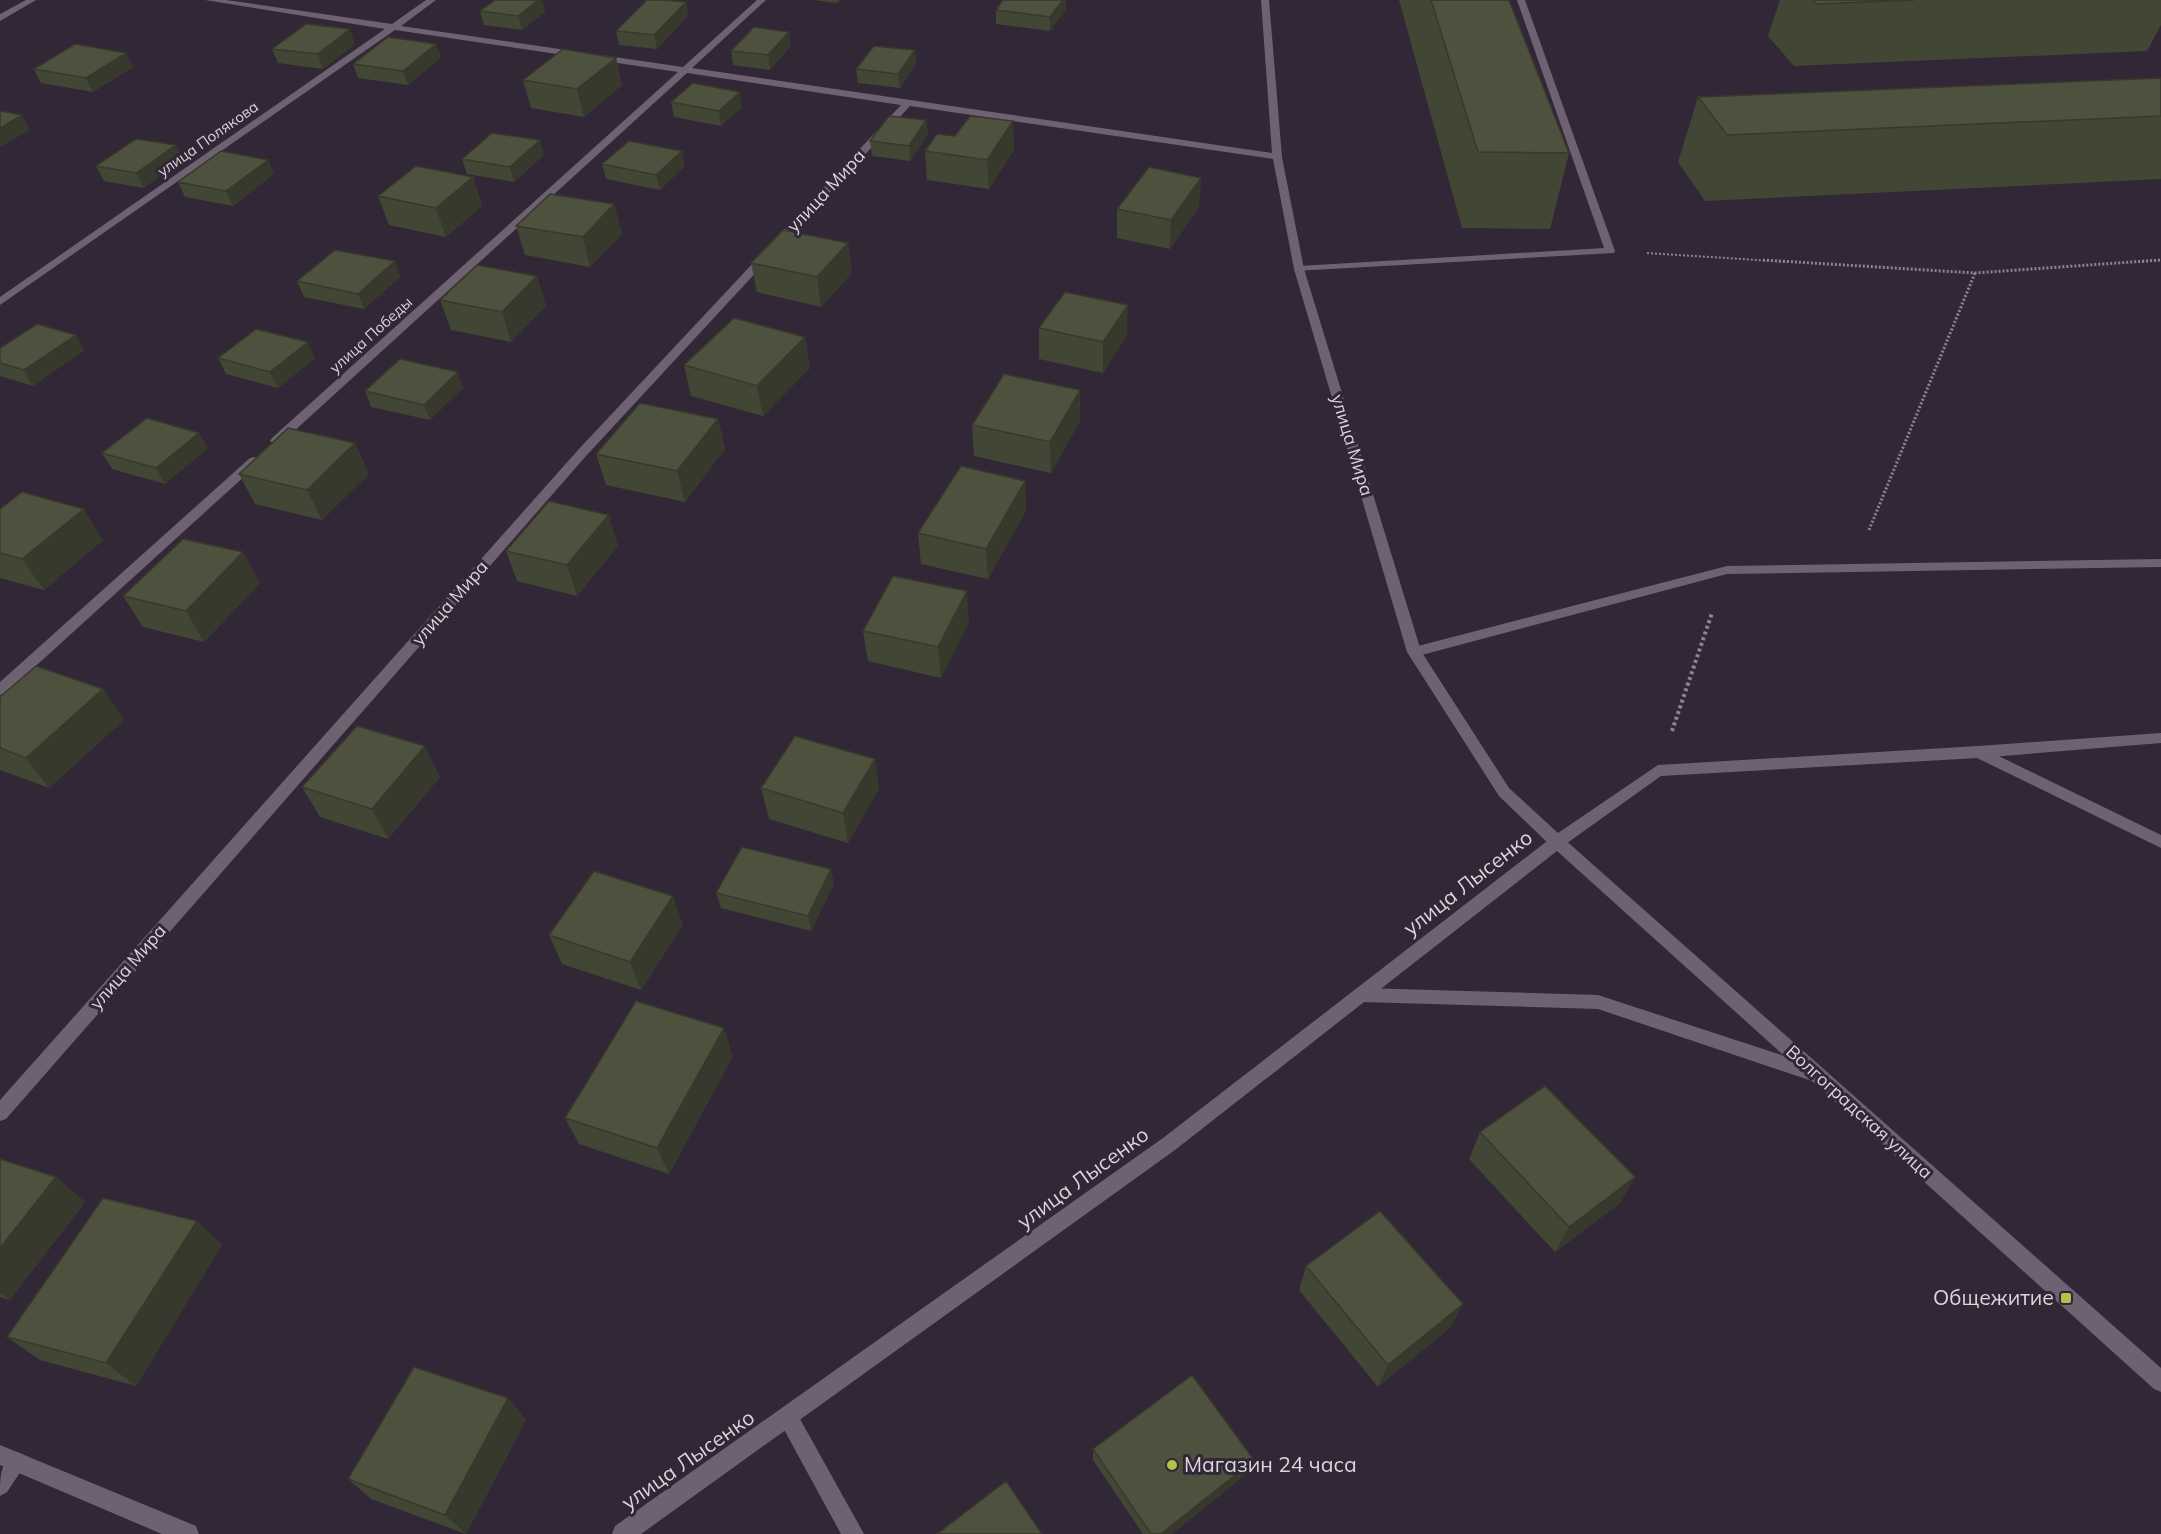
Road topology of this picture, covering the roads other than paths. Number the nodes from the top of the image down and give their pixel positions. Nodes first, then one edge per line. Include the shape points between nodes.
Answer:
1 (32, 0) edge
2 (209, 0) edge
3 (432, 0) edge
4 (762, 0) edge
5 (1264, 0) edge
6 (1521, 0) edge
7 (0, 18) edge
8 (394, 27) junction
9 (688, 70) junction
10 (909, 102) junction
11 (1277, 157) junction
12 (1299, 269) junction
13 (0, 302) edge
14 (2161, 562) edge
15 (1414, 652) junction
16 (0, 690) edge
17 (2161, 738) edge
18 (1978, 753) junction
19 (1557, 842) junction
20 (2161, 842) edge
21 (1362, 995) junction
22 (1819, 1075) junction
23 (0, 1113) edge
24 (2161, 1382) edge
25 (788, 1416) junction
26 (9, 1459) edge
27 (0, 1485) edge
28 (188, 1534) edge
29 (623, 1534) edge
30 (853, 1534) edge

1 - 7 street
2 - 8 street
3 - 8 street, улица Полякова
4 - 9 street, улица Победы
5 - 11 street, улица Мира
6 - 12 street via 1610,251
8 - 9 street
8 - 13 street, улица Полякова
9 - 10 street
9 - 16 street, улица Победы
10 - 11 street
10 - 23 street, улица Мира via 582,453
11 - 12 street, улица Мира
12 - 15 street, улица Мира
14 - 15 street via 1727,570
15 - 19 street, улица Мира via 1504,792
17 - 18 street
18 - 19 street, улица Лысенко via 1658,771
18 - 20 street
19 - 21 street, улица Лысенко
19 - 22 street, Волгоградская улица
21 - 22 street via 1598,1002
21 - 25 street, улица Лысенко via 1169,1144
22 - 24 street, Волгоградская улица
25 - 29 street, улица Лысенко
25 - 30 street
26 - 27 street
26 - 28 street

